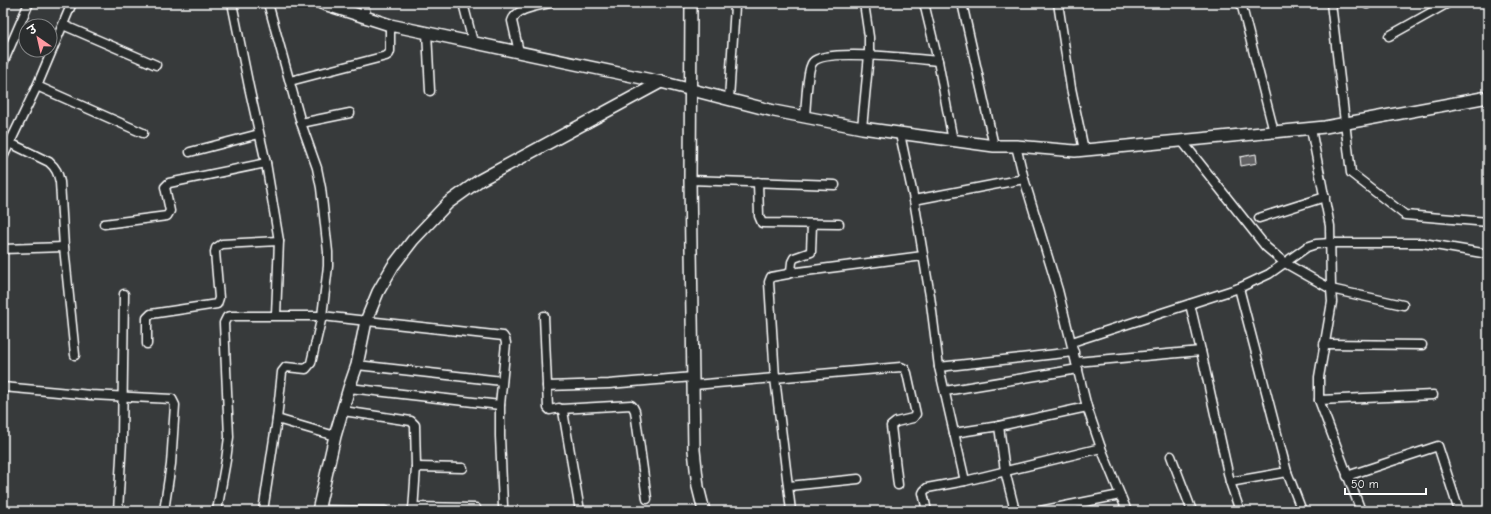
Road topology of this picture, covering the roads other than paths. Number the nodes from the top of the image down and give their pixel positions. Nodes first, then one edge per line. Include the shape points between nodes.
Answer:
1 (29, 3) edge
2 (72, 3) edge
3 (232, 3) edge
4 (268, 3) edge
5 (321, 3) edge
6 (364, 3) edge
7 (463, 3) edge
8 (550, 3) edge
9 (691, 3) edge
10 (864, 3) edge
11 (924, 3) edge
12 (962, 3) edge
13 (1058, 3) edge
14 (1241, 3) edge
15 (1331, 3) edge
16 (1448, 3) edge
17 (735, 6) dead end
18 (366, 18) junction
19 (63, 25) junction
20 (390, 25) junction
21 (427, 32) junction
22 (1389, 36) dead end
23 (472, 42) junction
24 (519, 52) junction
25 (869, 55) junction
26 (938, 61) junction
27 (3, 63) edge
28 (156, 65) dead end
29 (290, 81) junction
30 (661, 82) junction
31 (36, 86) junction
32 (690, 90) junction
33 (430, 92) dead end
34 (1488, 97) edge
35 (729, 99) junction
36 (350, 113) dead end
37 (805, 116) junction
38 (1346, 122) junction
39 (301, 123) junction
40 (862, 128) junction
41 (1311, 128) junction
42 (1274, 132) junction
43 (143, 133) dead end
44 (259, 134) junction
45 (900, 134) junction
46 (953, 141) junction
47 (1182, 141) junction
48 (10, 143) junction
49 (994, 146) junction
50 (1016, 146) junction
51 (1084, 150) junction
52 (190, 152) dead end
53 (3, 157) edge
54 (266, 163) junction
55 (1024, 179) junction
56 (690, 180) junction
57 (758, 182) junction
58 (835, 185) dead end
59 (1325, 197) junction
60 (914, 200) junction
61 (1259, 218) dead end
62 (1488, 222) edge
63 (104, 224) dead end
64 (812, 224) junction
65 (839, 224) dead end
66 (279, 241) junction
67 (1331, 243) junction
68 (64, 247) junction
69 (3, 249) edge
70 (1488, 254) edge
71 (923, 256) junction
72 (1284, 264) junction
73 (790, 273) junction
74 (1239, 288) junction
75 (1331, 289) junction
76 (124, 294) dead end
77 (1190, 304) junction
78 (1404, 305) dead end
79 (276, 315) junction
80 (322, 316) junction
81 (544, 316) dead end
82 (366, 321) junction
83 (1072, 342) junction
84 (147, 344) dead end
85 (1324, 344) junction
86 (1422, 345) dead end
87 (1201, 351) junction
88 (1074, 352) junction
89 (75, 355) dead end
90 (357, 365) junction
91 (1077, 366) junction
92 (939, 367) junction
93 (775, 378) junction
94 (502, 381) junction
95 (693, 381) junction
96 (547, 386) junction
97 (3, 387) edge
98 (349, 388) junction
99 (945, 391) junction
100 (1433, 395) dead end
101 (123, 396) junction
102 (1319, 400) junction
103 (500, 405) junction
104 (1087, 407) junction
105 (561, 409) junction
106 (343, 411) junction
107 (277, 419) junction
108 (999, 426) junction
109 (954, 433) junction
110 (335, 436) junction
111 (1101, 448) junction
112 (1171, 456) dead end
113 (416, 467) junction
114 (463, 468) dead end
115 (1005, 471) junction
116 (1287, 472) junction
117 (1347, 476) junction
118 (858, 480) dead end
119 (964, 481) junction
120 (1230, 482) junction
121 (898, 485) dead end
122 (789, 486) junction
123 (1120, 495) junction
124 (647, 500) dead end
125 (503, 506) dead end
126 (476, 508) dead end
127 (413, 509) edge
128 (318, 510) edge
129 (118, 511) edge
130 (164, 511) edge
131 (217, 511) edge
132 (262, 511) edge
133 (385, 511) edge
134 (580, 511) edge
135 (704, 511) edge
136 (791, 511) edge
137 (927, 511) edge
138 (1015, 511) edge
139 (1040, 511) edge
140 (1127, 511) edge
141 (1192, 511) edge
142 (1240, 511) edge
143 (1302, 511) edge
144 (1361, 511) edge
145 (1459, 511) edge

1 - 27 street
2 - 19 street
3 - 44 street
4 - 29 street
5 - 18 street
6 - 18 street
7 - 23 street
8 - 24 street via 519,12 514,16 512,21
9 - 32 street
10 - 25 street
11 - 26 street
12 - 49 street
13 - 51 street via 1071,88
14 - 42 street
15 - 38 street
16 - 22 street
17 - 35 street
18 - 20 street
19 - 28 street
19 - 31 street
20 - 21 street
20 - 29 street via 390,51 386,56
21 - 23 street
21 - 33 street
23 - 24 street
24 - 30 street
25 - 26 street
25 - 37 street via 831,55 820,57 813,62 809,69
25 - 40 street
26 - 46 street
29 - 39 street
30 - 32 street
30 - 82 street via 486,176 448,202 393,266 378,292
31 - 43 street
31 - 48 street
32 - 35 street
32 - 56 street
34 - 38 street
35 - 37 street
36 - 39 street
37 - 40 street
38 - 41 street
38 - 62 street via 1351,173 1405,214
39 - 80 street via 322,188 328,252
40 - 45 street
41 - 42 street
41 - 59 street
42 - 47 street
44 - 52 street
44 - 54 street
45 - 46 street
45 - 60 street
46 - 49 street
47 - 51 street
47 - 72 street via 1266,247
48 - 53 street
48 - 68 street via 54,166 60,182
49 - 50 street
50 - 51 street
50 - 55 street
54 - 63 street via 169,183 165,187 169,214
54 - 66 street
55 - 60 street
55 - 83 street
56 - 57 street
56 - 95 street
57 - 58 street
57 - 64 street via 759,216 762,223
59 - 61 street
59 - 67 street
60 - 71 street
64 - 65 street
64 - 73 street via 812,252 794,258
66 - 79 street
66 - 84 street via 222,244 216,248 219,298 217,304 151,314 146,322
67 - 70 street via 1423,243
67 - 72 street via 1316,244 1307,248
67 - 75 street
68 - 69 street
68 - 89 street
71 - 73 street
71 - 92 street
72 - 74 street
72 - 75 street
73 - 93 street via 773,276 768,282
74 - 77 street
74 - 116 street
75 - 78 street
75 - 85 street via 1332,302
76 - 101 street
77 - 83 street
77 - 87 street
79 - 80 street
79 - 131 street via 232,316 225,320 229,437
80 - 82 street
80 - 107 street via 310,366 303,369 286,367 282,372
81 - 96 street
82 - 90 street
82 - 94 street via 503,336 506,343
83 - 88 street
85 - 86 street
85 - 102 street via 1319,377
87 - 91 street
87 - 120 street
88 - 91 street
88 - 92 street
90 - 94 street
90 - 98 street
91 - 99 street
91 - 104 street
92 - 99 street
93 - 95 street
93 - 121 street via 897,366 905,369 916,414 913,418 896,422 892,426
93 - 122 street
94 - 103 street
95 - 96 street
95 - 135 street via 694,450 698,487
96 - 105 street via 548,409
97 - 101 street
98 - 103 street
98 - 106 street
99 - 109 street
100 - 102 street
101 - 129 street
101 - 130 street via 169,398 174,402 171,464
102 - 117 street
103 - 125 street
104 - 108 street
104 - 111 street
105 - 124 street via 633,406
105 - 134 street
106 - 110 street
106 - 113 street via 414,423
107 - 110 street
107 - 132 street
108 - 109 street
108 - 115 street
109 - 119 street
110 - 128 street
111 - 115 street
111 - 123 street
112 - 141 street
113 - 114 street
113 - 127 street
115 - 119 street
115 - 138 street
116 - 120 street
116 - 143 street
117 - 144 street
117 - 145 street via 1438,446
118 - 122 street
119 - 137 street via 925,489 923,493
120 - 142 street
122 - 136 street
123 - 139 street
123 - 140 street
126 - 127 street
128 - 133 street

